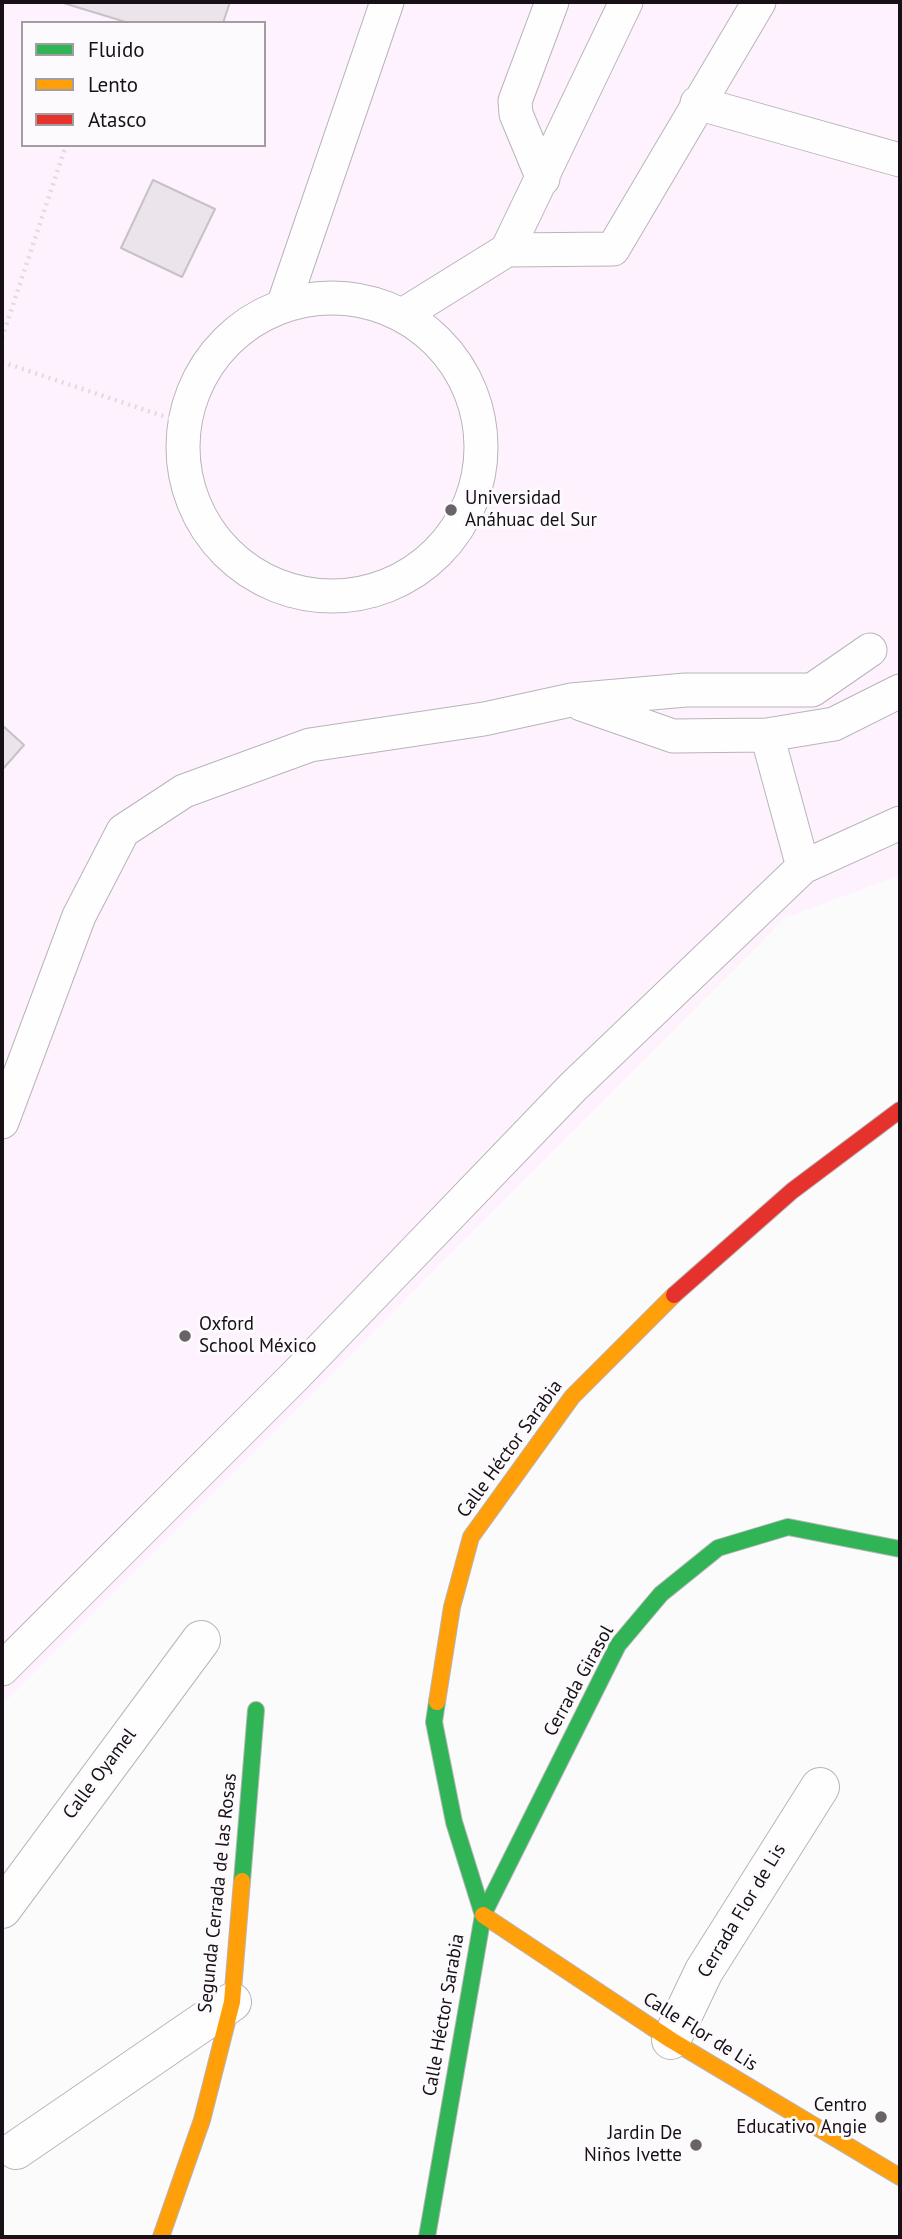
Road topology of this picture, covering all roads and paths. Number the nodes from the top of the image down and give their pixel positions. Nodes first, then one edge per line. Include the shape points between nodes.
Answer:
1 (387, 2) edge
2 (552, 2) edge
3 (625, 2) edge
4 (759, 2) edge
5 (697, 103) junction
6 (65, 147) edge
7 (900, 160) edge
8 (543, 179) junction
9 (507, 250) junction
10 (284, 303) junction
11 (404, 314) junction
12 (2, 338) edge
13 (2, 362) edge
14 (181, 422) junction
15 (870, 650) dead end
16 (686, 690) junction
17 (900, 691) edge
18 (571, 700) junction
19 (767, 734) junction
20 (673, 736) junction
21 (900, 823) edge
22 (803, 867) junction
23 (900, 1110) edge
24 (2, 1122) edge
25 (900, 1549) edge
26 (201, 1640) dead end
27 (2, 1669) edge
28 (256, 1710) dead end
29 (820, 1787) dead end
30 (2, 1909) edge
31 (483, 1915) junction
32 (232, 2002) junction
33 (671, 2040) junction
34 (16, 2150) dead end
35 (900, 2177) edge
36 (161, 2237) edge
37 (427, 2237) edge

1 - 10 lane
2 - 8 lane via 515,102
3 - 8 lane
4 - 5 lane
5 - 7 lane
5 - 9 lane via 613,249
6 - 12 path
8 - 9 lane
9 - 11 lane
10 - 11 lane via 346,296
10 - 14 lane via 216,348
11 - 14 lane via 447,348 473,395 483,450 471,506 440,553 394,586 314,599 237,569 189,504
13 - 14 path
15 - 16 lane via 812,690
16 - 18 lane
16 - 20 lane
17 - 19 lane via 834,724
18 - 20 lane
18 - 24 lane via 484,719 310,745 184,791 123,831 79,916
19 - 20 lane
19 - 22 lane
21 - 22 lane
22 - 27 lane via 573,1087 296,1375
23 - 31 street, Calle Héctor Sarabia via 792,1191 681,1288 599,1369 572,1397 471,1537 452,1607 434,1722 454,1822
25 - 31 street, Cerrada Girasol via 788,1527 718,1548 661,1594 618,1645
26 - 30 street, Calle Oyamel
28 - 32 street, Segunda Cerrada de las Rosas
29 - 33 street, Cerrada Flor de Lis via 704,1971
31 - 33 street, Calle Flor de Lis
31 - 37 street, Calle Héctor Sarabia
32 - 34 street
32 - 36 street, Segunda Cerrada de las Rosas via 202,2120
33 - 35 street, Calle Flor de Lis

